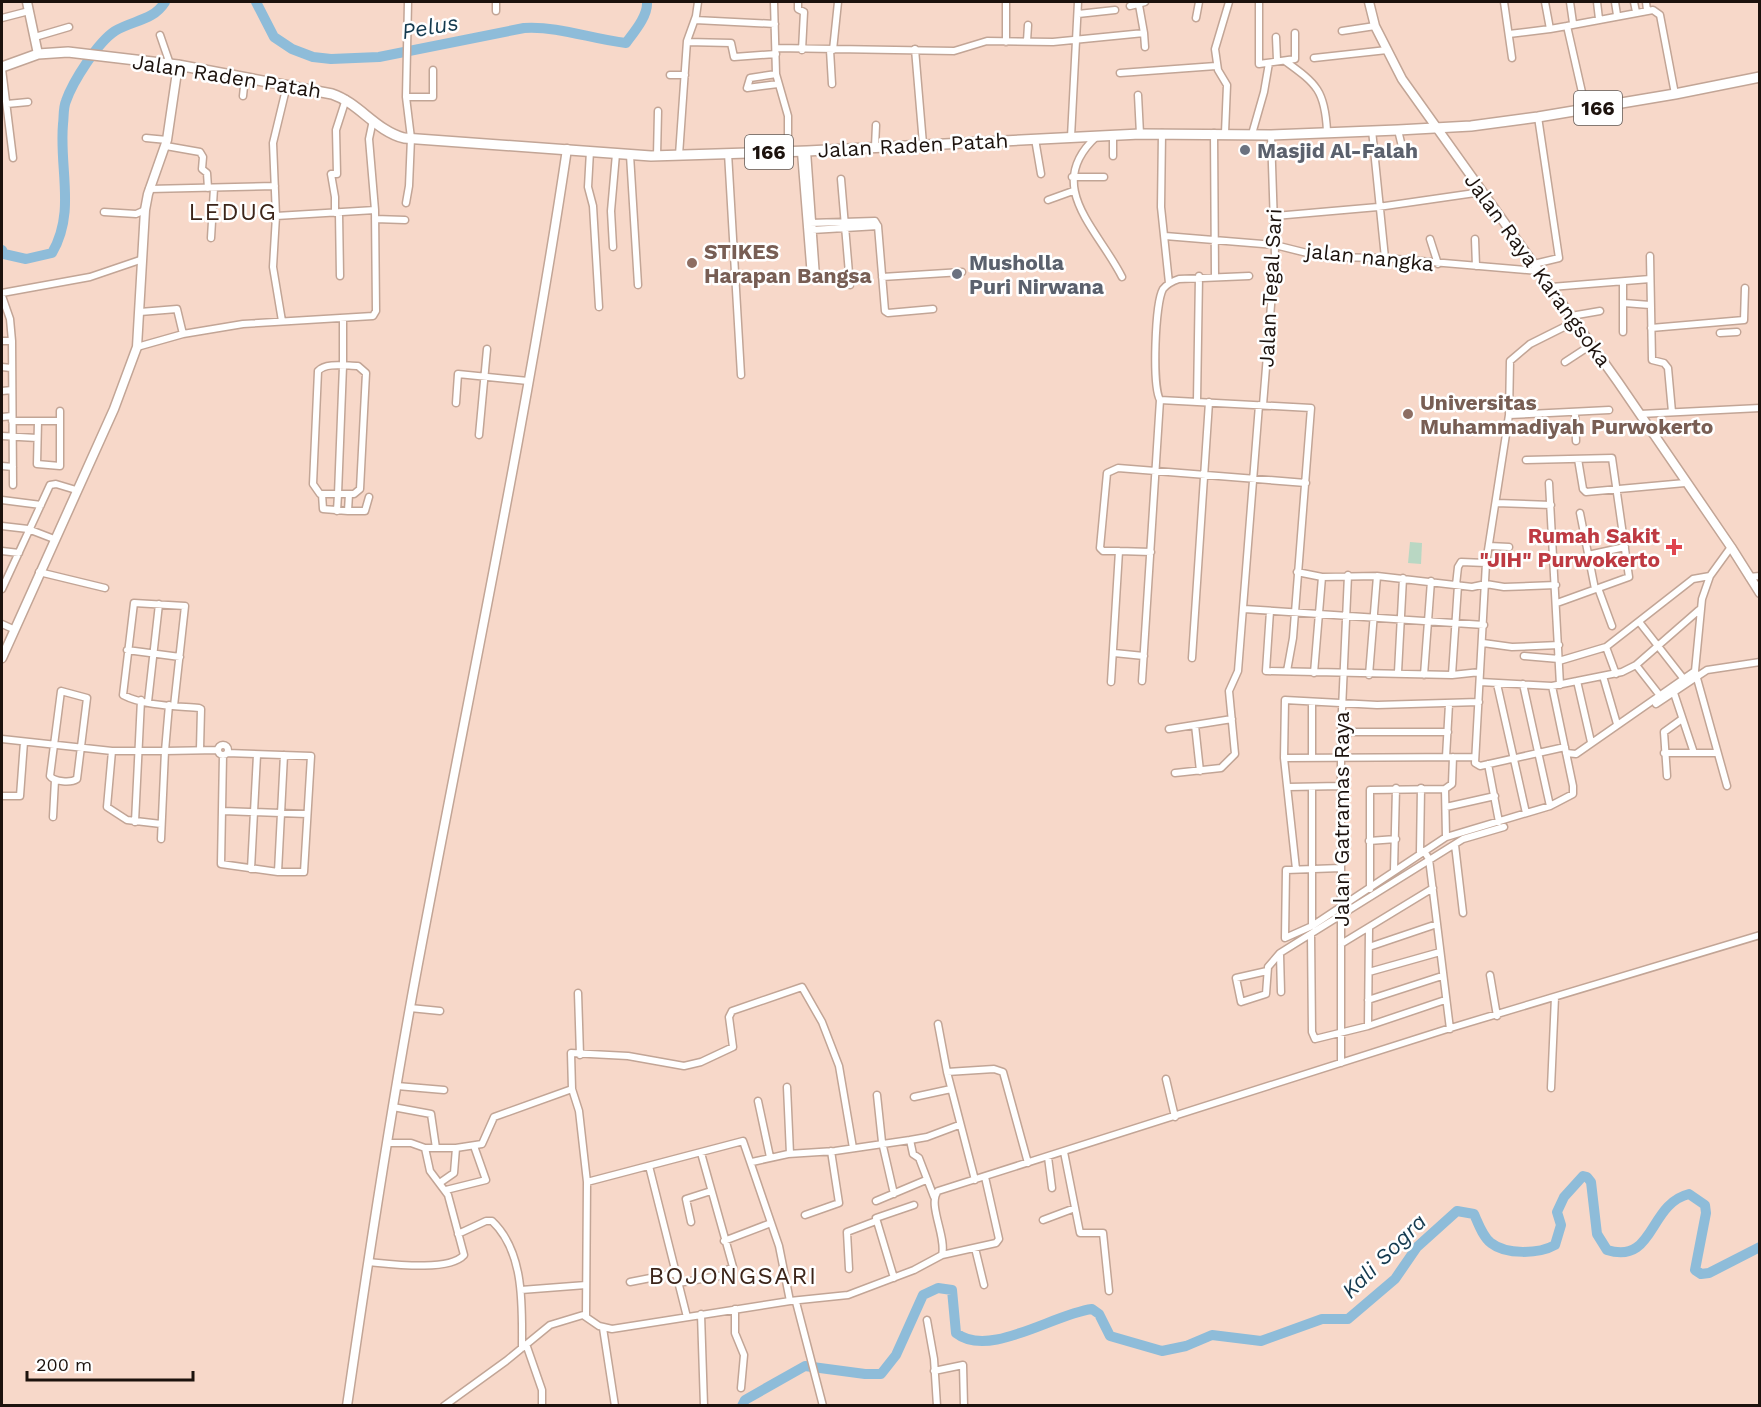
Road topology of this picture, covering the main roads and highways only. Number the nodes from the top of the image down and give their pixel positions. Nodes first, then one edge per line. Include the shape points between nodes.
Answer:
1 (2, 68) edge
2 (1760, 77) edge

1 - 2 main road, Jalan Raden Patah / 166 via 38,54 68,52 174,65 313,89 346,99 393,134 411,138 630,156 1071,137 1113,140 1140,134 1162,138 1214,137 1225,133 1271,135 1435,128 1586,110

